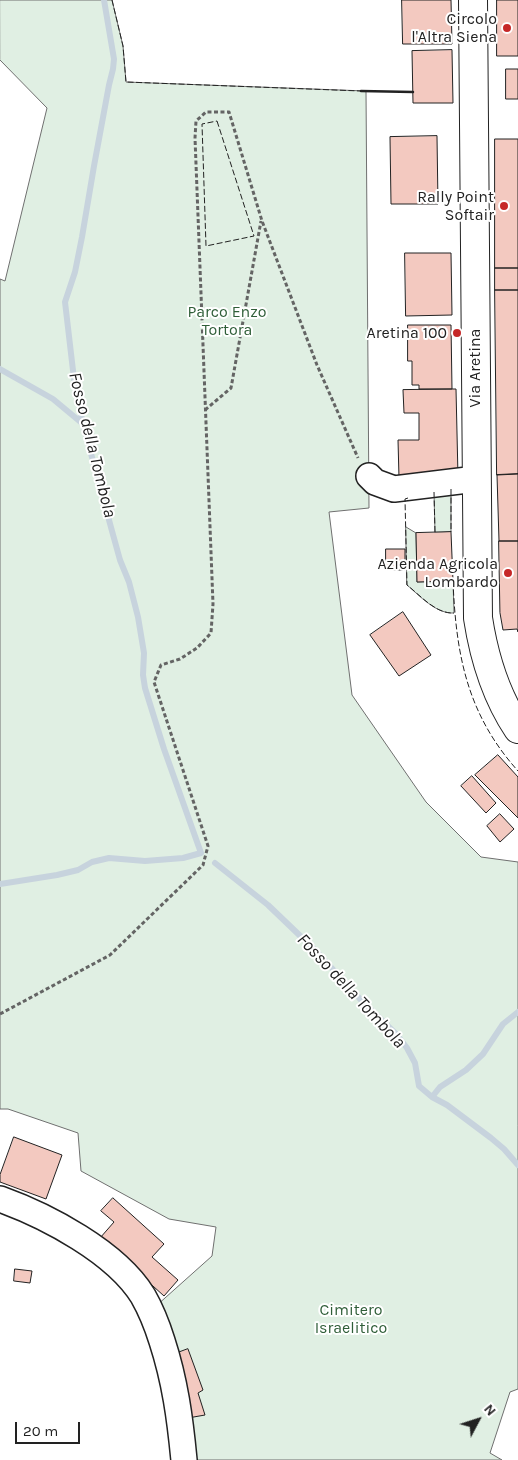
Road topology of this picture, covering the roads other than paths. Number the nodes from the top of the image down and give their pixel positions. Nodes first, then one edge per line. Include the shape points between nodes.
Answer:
1 (473, 0) edge
2 (369, 476) road end
3 (476, 479) junction
4 (516, 722) edge
5 (0, 1199) edge
6 (184, 1460) edge

1 - 3 main road, Via Aretina
2 - 3 street via 375,482 394,489
3 - 4 main road, Via Aretina via 478,618 489,667
5 - 6 street via 85,1241 118,1266 142,1294 172,1370

